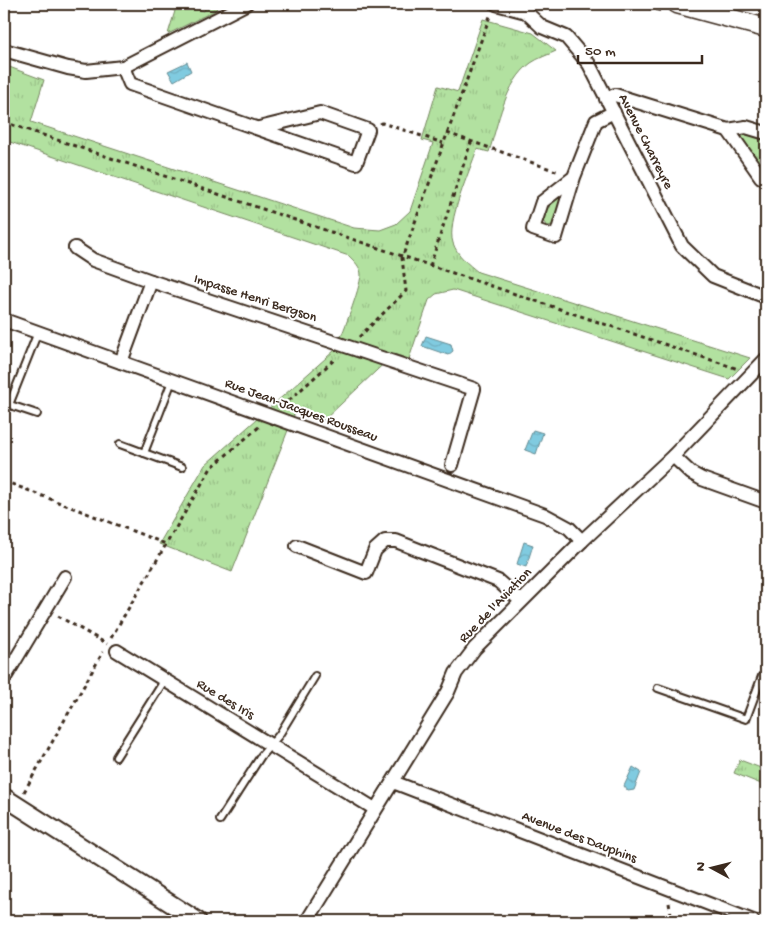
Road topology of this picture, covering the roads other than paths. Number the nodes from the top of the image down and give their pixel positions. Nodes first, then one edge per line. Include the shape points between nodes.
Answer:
1 (677, 4) edge
2 (236, 5) edge
3 (493, 8) edge
4 (766, 28) edge
5 (4, 50) edge
6 (123, 67) junction
7 (606, 98) junction
8 (614, 112) junction
9 (259, 128) junction
10 (728, 130) junction
11 (766, 134) edge
12 (574, 177) road end
13 (766, 178) edge
14 (75, 248) dead end
15 (151, 281) junction
16 (766, 297) edge
17 (4, 320) edge
18 (38, 332) junction
19 (766, 359) edge
20 (121, 362) junction
21 (172, 380) junction
22 (6, 404) edge
23 (37, 414) dead end
24 (120, 444) dead end
25 (144, 453) junction
26 (673, 456) junction
27 (452, 465) dead end
28 (182, 466) dead end
29 (766, 502) edge
30 (582, 541) junction
31 (297, 546) dead end
32 (65, 577) dead end
33 (521, 601) junction
34 (112, 647) road end
35 (766, 675) edge
36 (315, 676) dead end
37 (4, 679) edge
38 (164, 680) junction
39 (658, 688) dead end
40 (270, 745) junction
41 (116, 757) dead end
42 (394, 782) junction
43 (10, 802) edge
44 (375, 809) junction
45 (220, 820) dead end
46 (198, 921) edge
47 (307, 921) edge
48 (753, 921) edge

1 - 4 main road
2 - 6 street
3 - 7 street, Avenue Charreyre via 526,12 542,27 566,36 589,64
5 - 6 street via 68,68
6 - 9 street via 130,84
7 - 8 street, Avenue Charreyre
7 - 10 street via 615,95
8 - 12 street via 596,120
8 - 16 street, Avenue Charreyre via 682,246 713,276
9 - 9 street via 356,163 368,130 320,113
10 - 11 street via 746,127
10 - 13 street via 761,177
14 - 15 street, Impasse Henri Bergson via 93,260
15 - 20 street
15 - 27 street, Impasse Henri Bergson via 474,389
17 - 18 street, Rue Jean-Jacques Rousseau
18 - 20 street, Rue Jean-Jacques Rousseau
18 - 22 lane
19 - 26 street, Rue de l'Aviation
20 - 21 street, Rue Jean-Jacques Rousseau
21 - 25 lane
21 - 30 street, Rue Jean-Jacques Rousseau via 545,515 569,528
22 - 23 lane
24 - 25 lane
25 - 28 lane
26 - 29 street via 702,479
26 - 30 street, Rue de l'Aviation
30 - 33 street, Rue de l'Aviation
31 - 33 street via 366,573 375,550 385,541 396,542 498,581
32 - 37 street
33 - 42 street, Rue de l'Aviation via 475,648 456,674
34 - 38 street, Rue des Iris
35 - 39 lane via 762,676 746,719
36 - 40 lane
38 - 40 street, Rue des Iris
38 - 41 lane
40 - 44 street, Rue des Iris
40 - 45 lane
42 - 44 street, Rue de l'Aviation
42 - 48 street, Avenue des Dauphins
43 - 46 street
44 - 47 street, Rue de l'Aviation

